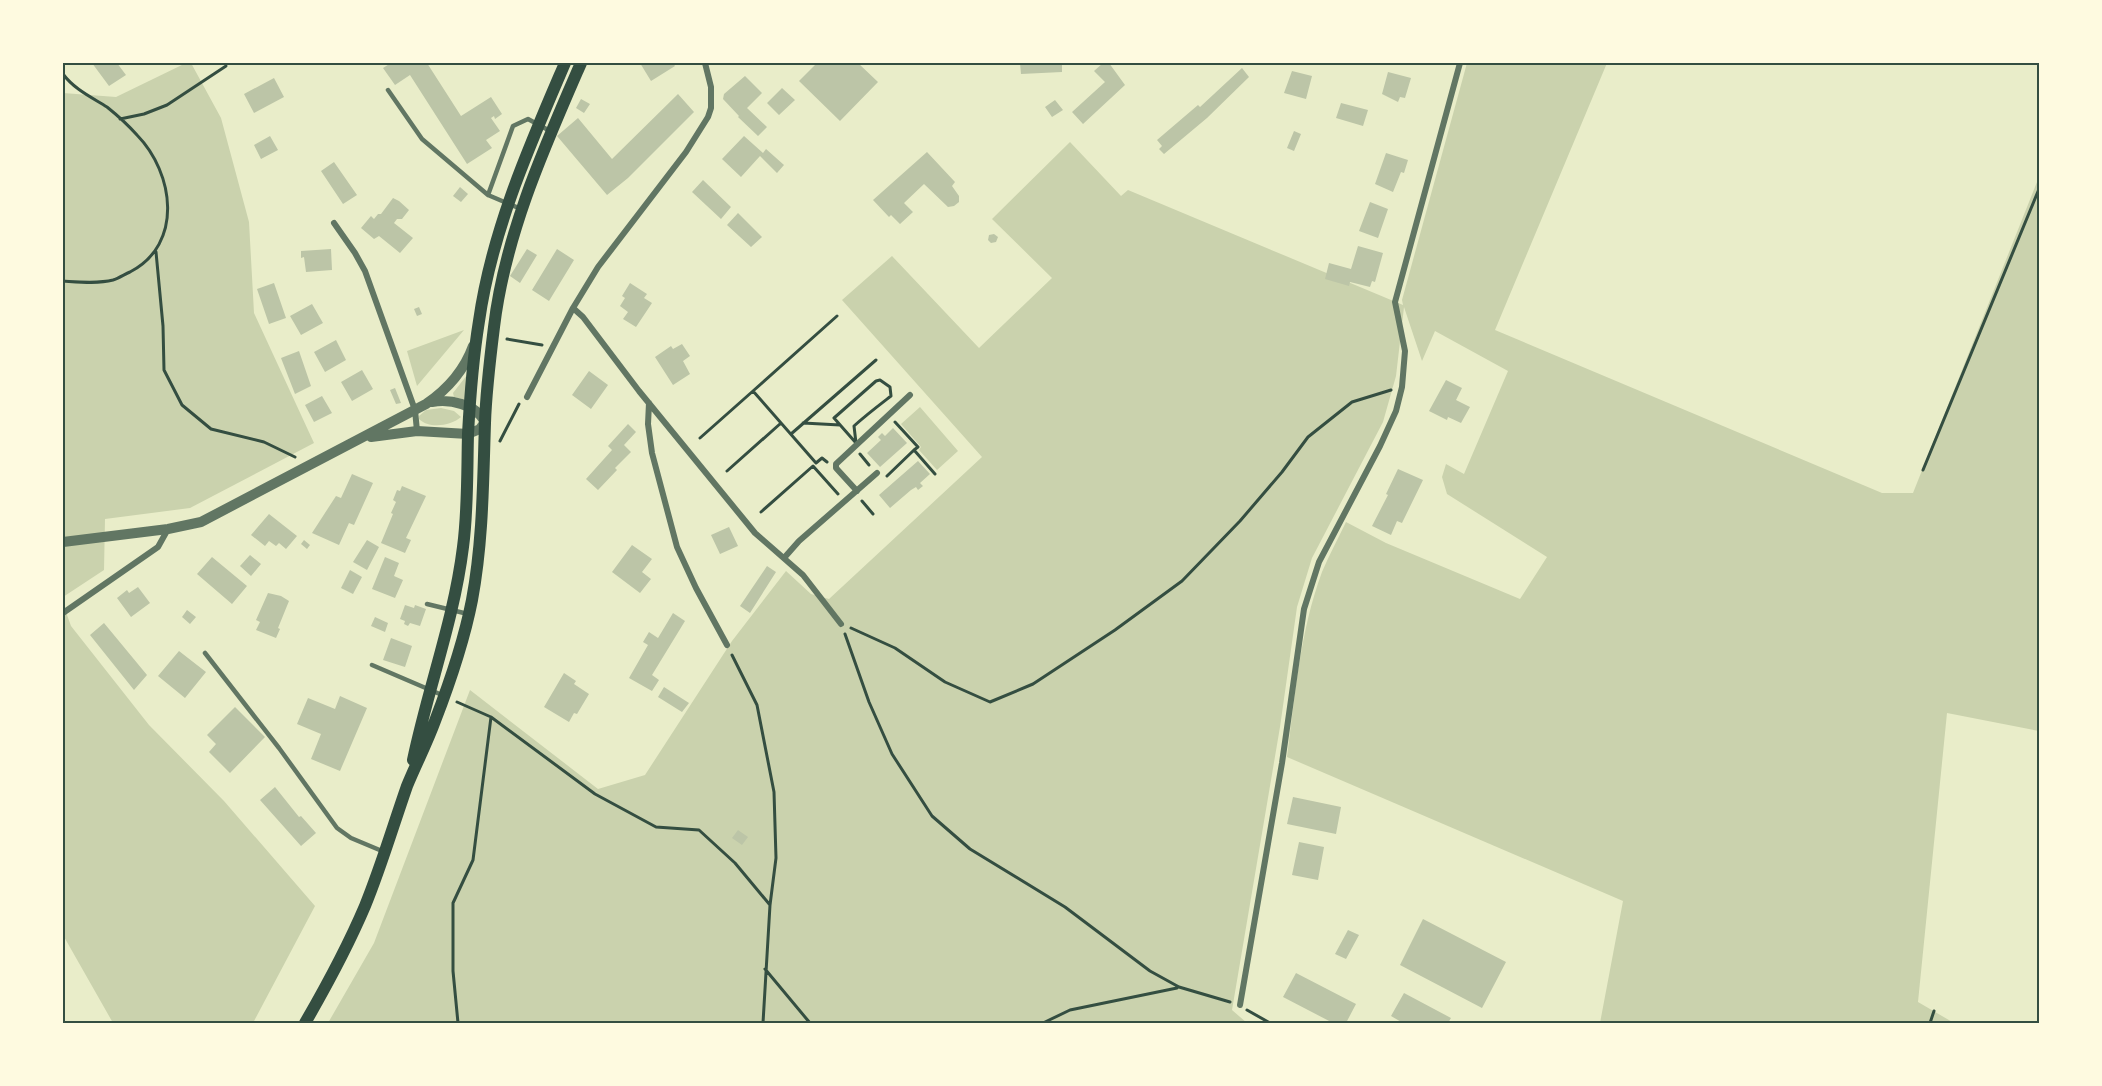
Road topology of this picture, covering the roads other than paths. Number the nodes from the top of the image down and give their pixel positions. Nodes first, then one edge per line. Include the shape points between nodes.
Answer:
1 (564, 63) edge
2 (581, 63) edge
3 (705, 63) edge
4 (1460, 63) edge
5 (388, 90) dead end
6 (538, 126) junction
7 (552, 132) junction
8 (488, 195) junction
9 (507, 204) junction
10 (522, 210) junction
11 (334, 223) dead end
12 (573, 308) junction
13 (479, 322) junction
14 (910, 395) dead end
15 (527, 397) road end
16 (649, 402) junction
17 (426, 404) junction
18 (470, 408) junction
19 (415, 410) junction
20 (485, 422) junction
21 (417, 431) junction
22 (468, 434) junction
23 (362, 438) junction
24 (877, 473) road end
25 (856, 492) junction
26 (168, 529) junction
27 (63, 542) edge
28 (784, 558) junction
29 (427, 604) dead end
30 (452, 610) junction
31 (63, 613) edge
32 (468, 614) junction
33 (842, 624) road end
34 (727, 645) road end
35 (205, 653) dead end
36 (372, 665) dead end
37 (430, 690) junction
38 (444, 696) junction
39 (408, 784) junction
40 (385, 852) junction
41 (1239, 1005) road end
42 (305, 1023) edge

1 - 6 main road
2 - 7 main road
3 - 12 street via 711,87 708,117 686,152 604,258
4 - 41 street via 1395,302 1405,351 1396,411 1319,562 1307,598
5 - 8 lane via 422,139
6 - 7 lane
6 - 8 lane via 528,119 513,126
6 - 9 main road
7 - 10 main road
8 - 9 lane
9 - 10 lane
9 - 13 main road
10 - 20 main road via 496,314
11 - 19 street via 365,271
12 - 15 street
12 - 16 street via 584,316
13 - 17 street via 462,369 441,394
13 - 18 main road
14 - 25 street via 836,464
16 - 28 street via 755,533
16 - 34 street via 652,453 677,547
17 - 18 street via 449,401
17 - 19 street
18 - 20 street
18 - 22 main road
19 - 21 street
19 - 23 street
20 - 22 street
20 - 32 main road via 483,509
21 - 22 street
21 - 23 street
22 - 30 main road via 467,505
23 - 26 street via 201,522
24 - 25 street
25 - 28 street
26 - 27 street
26 - 31 street via 158,548
28 - 33 street via 803,575
29 - 30 lane
30 - 32 lane
30 - 37 main road
32 - 38 main road
35 - 40 lane via 338,828
36 - 37 lane
37 - 38 lane
37 - 39 main road
38 - 39 main road
39 - 40 main road
40 - 42 main road via 351,936

